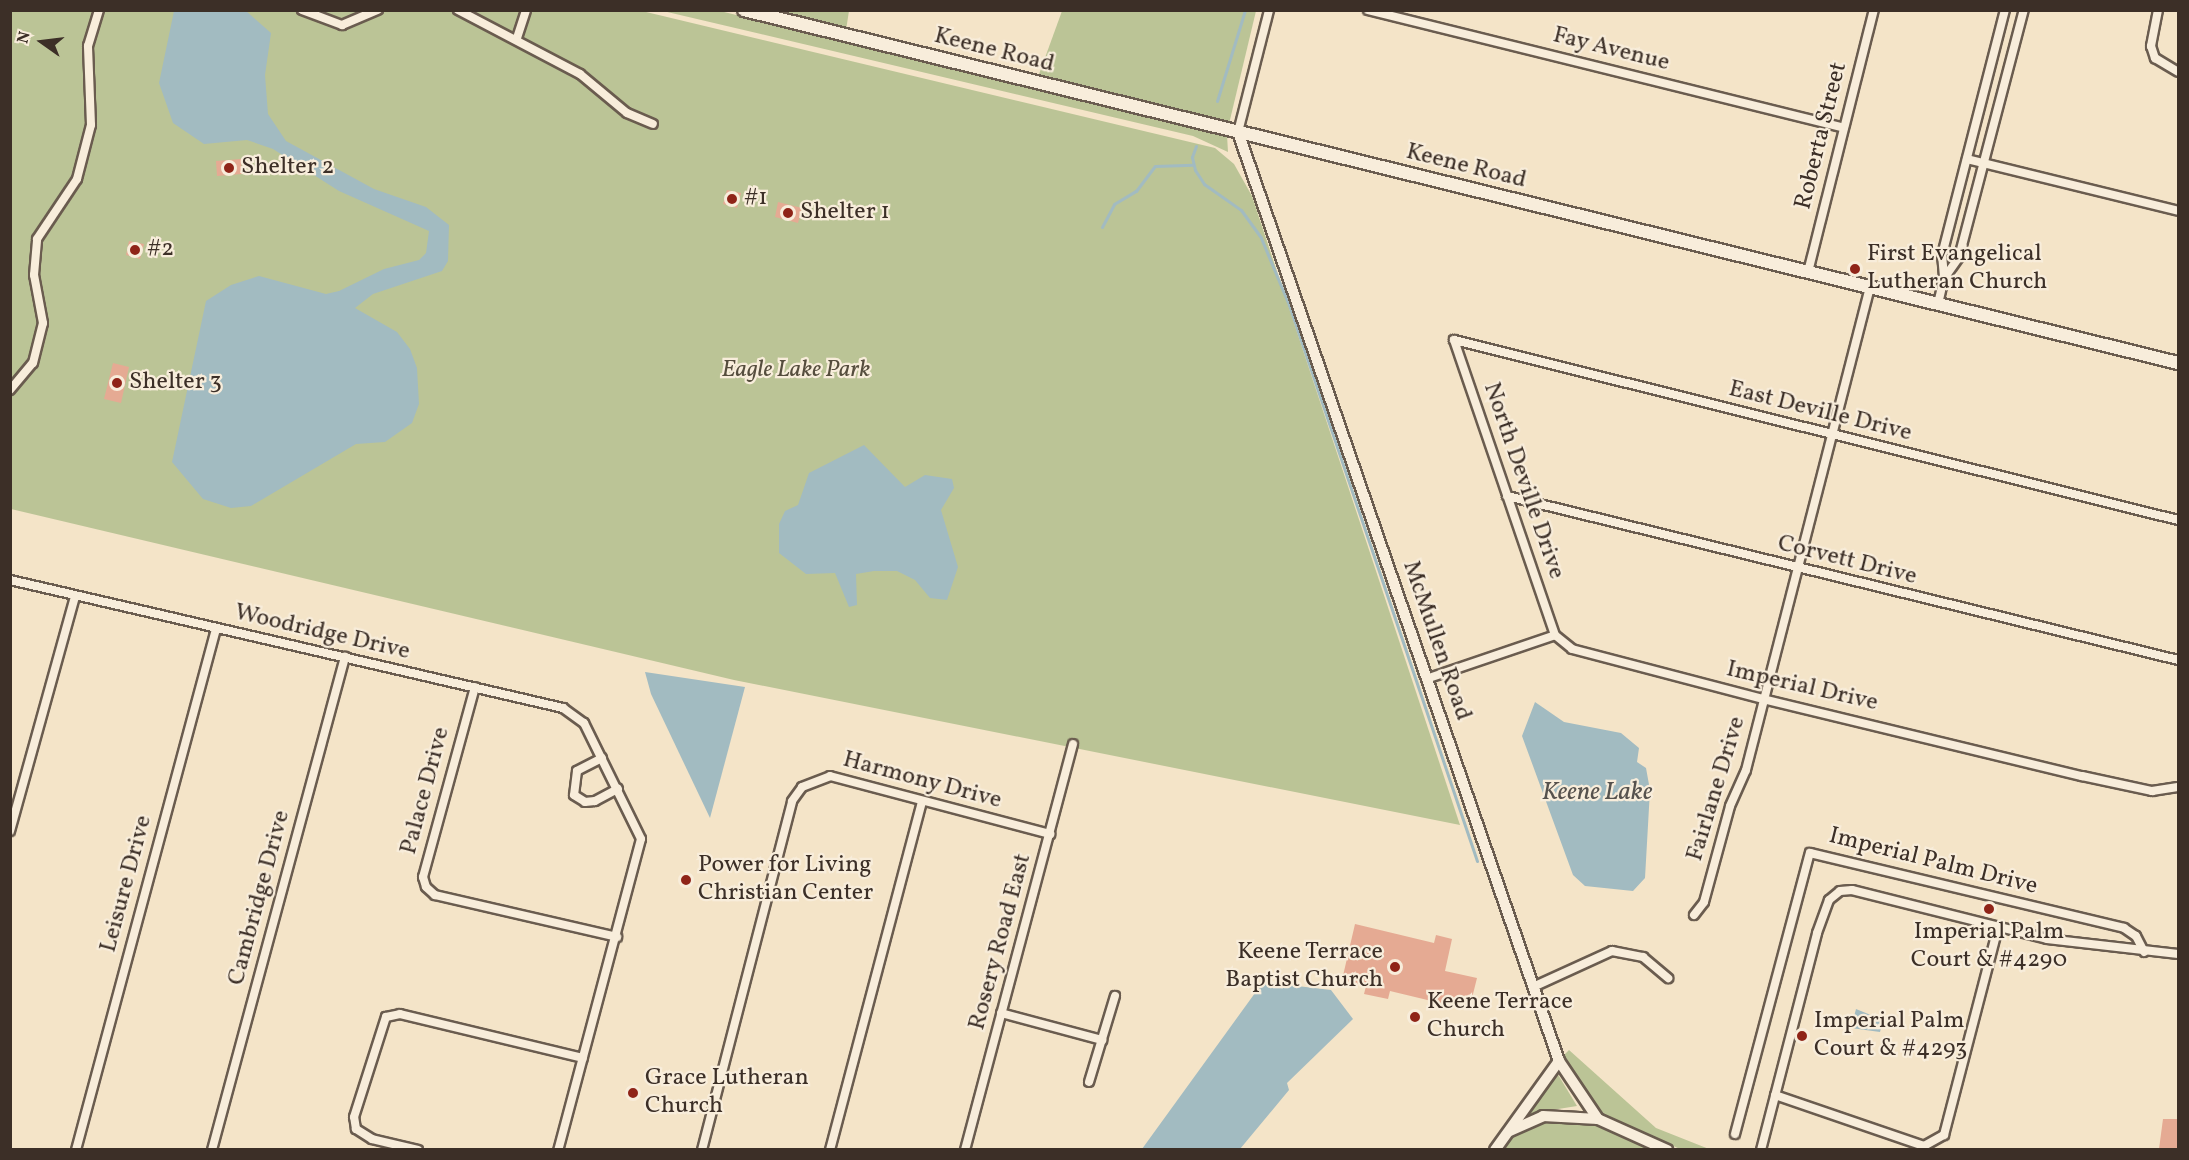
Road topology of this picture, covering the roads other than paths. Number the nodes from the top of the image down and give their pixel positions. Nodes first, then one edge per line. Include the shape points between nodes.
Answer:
1 (99, 10) edge
2 (302, 10) edge
3 (378, 10) edge
4 (458, 10) edge
5 (526, 10) edge
6 (744, 10) edge
7 (1269, 10) edge
8 (1368, 10) edge
9 (1874, 10) edge
10 (2005, 10) edge
11 (2024, 10) edge
12 (2158, 10) edge
13 (517, 38) junction
14 (2178, 72) edge
15 (654, 124) dead end
16 (1844, 128) junction
17 (1238, 132) junction
18 (1967, 159) junction
19 (1985, 164) junction
20 (2178, 212) edge
21 (1808, 272) junction
22 (1944, 277) junction
23 (1870, 288) junction
24 (1938, 304) junction
25 (1454, 340) joint
26 (2178, 363) edge
27 (10, 390) edge
28 (1830, 435) junction
29 (1507, 496) junction
30 (2178, 520) edge
31 (1796, 569) junction
32 (10, 580) edge
33 (75, 596) junction
34 (216, 629) junction
35 (1555, 635) junction
36 (345, 657) junction
37 (2178, 660) edge
38 (1426, 679) junction
39 (475, 687) junction
40 (1763, 699) junction
41 (1073, 744) dead end
42 (602, 758) junction
43 (2178, 787) edge
44 (618, 789) junction
45 (922, 802) junction
46 (10, 831) edge
47 (1050, 834) junction
48 (1694, 915) dead end
49 (1998, 928) junction
50 (617, 937) junction
51 (2144, 952) junction
52 (2178, 954) edge
53 (1668, 978) dead end
54 (1533, 987) junction
55 (1115, 996) dead end
56 (1001, 1013) junction
57 (1102, 1040) junction
58 (583, 1058) junction
59 (1559, 1061) junction
60 (1089, 1082) dead end
61 (1775, 1095) junction
62 (1598, 1119) junction
63 (1507, 1133) junction
64 (1735, 1134) dead end
65 (76, 1149) edge
66 (212, 1149) edge
67 (418, 1149) edge
68 (558, 1149) edge
69 (702, 1149) edge
70 (830, 1149) edge
71 (965, 1149) edge
72 (1495, 1149) edge
73 (1667, 1149) edge
74 (1761, 1149) edge

1 - 27 street via 88,45 91,125 77,179 37,239 34,276 43,323 33,363
2 - 3 street via 342,25
4 - 13 street
5 - 13 street
6 - 17 main road, Keene Road
7 - 17 street
8 - 16 street, Fay Avenue
9 - 16 street, Roberta Street
10 - 18 street
11 - 19 street
12 - 14 street via 2151,46 2155,58
13 - 15 street via 580,74 637,120
16 - 21 street, Roberta Street
17 - 21 main road, Keene Road
17 - 38 street, McMullen Road
18 - 19 street
18 - 22 street via 1942,255
19 - 20 street
19 - 22 street via 1959,257
21 - 23 main road, Keene Road
22 - 24 street
23 - 24 main road, Keene Road
23 - 28 street, Fairlane Drive
24 - 26 main road, Keene Road
25 - 28 street, East Deville Drive
25 - 29 street, North Deville Drive
28 - 30 street, East Deville Drive
28 - 31 street, Fairlane Drive
29 - 31 street, Corvett Drive
29 - 35 street, North Deville Drive
31 - 37 street, Corvett Drive
31 - 40 street, Fairlane Drive
32 - 33 street, Woodridge Drive
33 - 34 street, Woodridge Drive
33 - 46 street
34 - 36 street, Woodridge Drive
34 - 65 street, Leisure Drive
35 - 38 street
35 - 40 street, Imperial Drive via 1572,649
36 - 39 street, Woodridge Drive
36 - 66 street, Cambridge Drive
38 - 54 street, McMullen Road
39 - 42 street, Woodridge Drive via 563,708 584,723
39 - 50 street, Palace Drive via 423,877 426,887 435,895
40 - 43 street, Imperial Drive via 2152,791
40 - 48 street, Fairlane Drive via 1704,902
41 - 47 street, Rosery Road East
42 - 44 street, Woodridge Drive
42 - 44 street via 577,771 574,795 585,802 595,801
44 - 50 street, Woodridge Drive via 641,839
45 - 47 street, Harmony Drive
45 - 69 street, Harmony Drive via 830,776 802,787 792,801
45 - 70 street
47 - 56 street, Rosery Road East
49 - 51 street via 2067,943
49 - 61 street via 1852,890 1840,891 1828,900 1817,933
49 - 61 street via 1944,1135 1924,1146
50 - 58 street, Woodridge Drive
51 - 52 street
51 - 64 street, Imperial Palm Drive via 2136,936 2124,928 1810,853
53 - 54 street via 1643,957 1612,951
54 - 59 street, McMullen Road
55 - 57 street
56 - 57 street
56 - 71 street, Rosery Road East
57 - 60 street
58 - 67 street via 400,1014 387,1017 354,1117 356,1130 372,1139
58 - 68 street, Woodridge Drive
59 - 62 street, McMullen Road
59 - 63 street
61 - 74 street
62 - 63 street via 1543,1116
62 - 73 street
63 - 72 street

